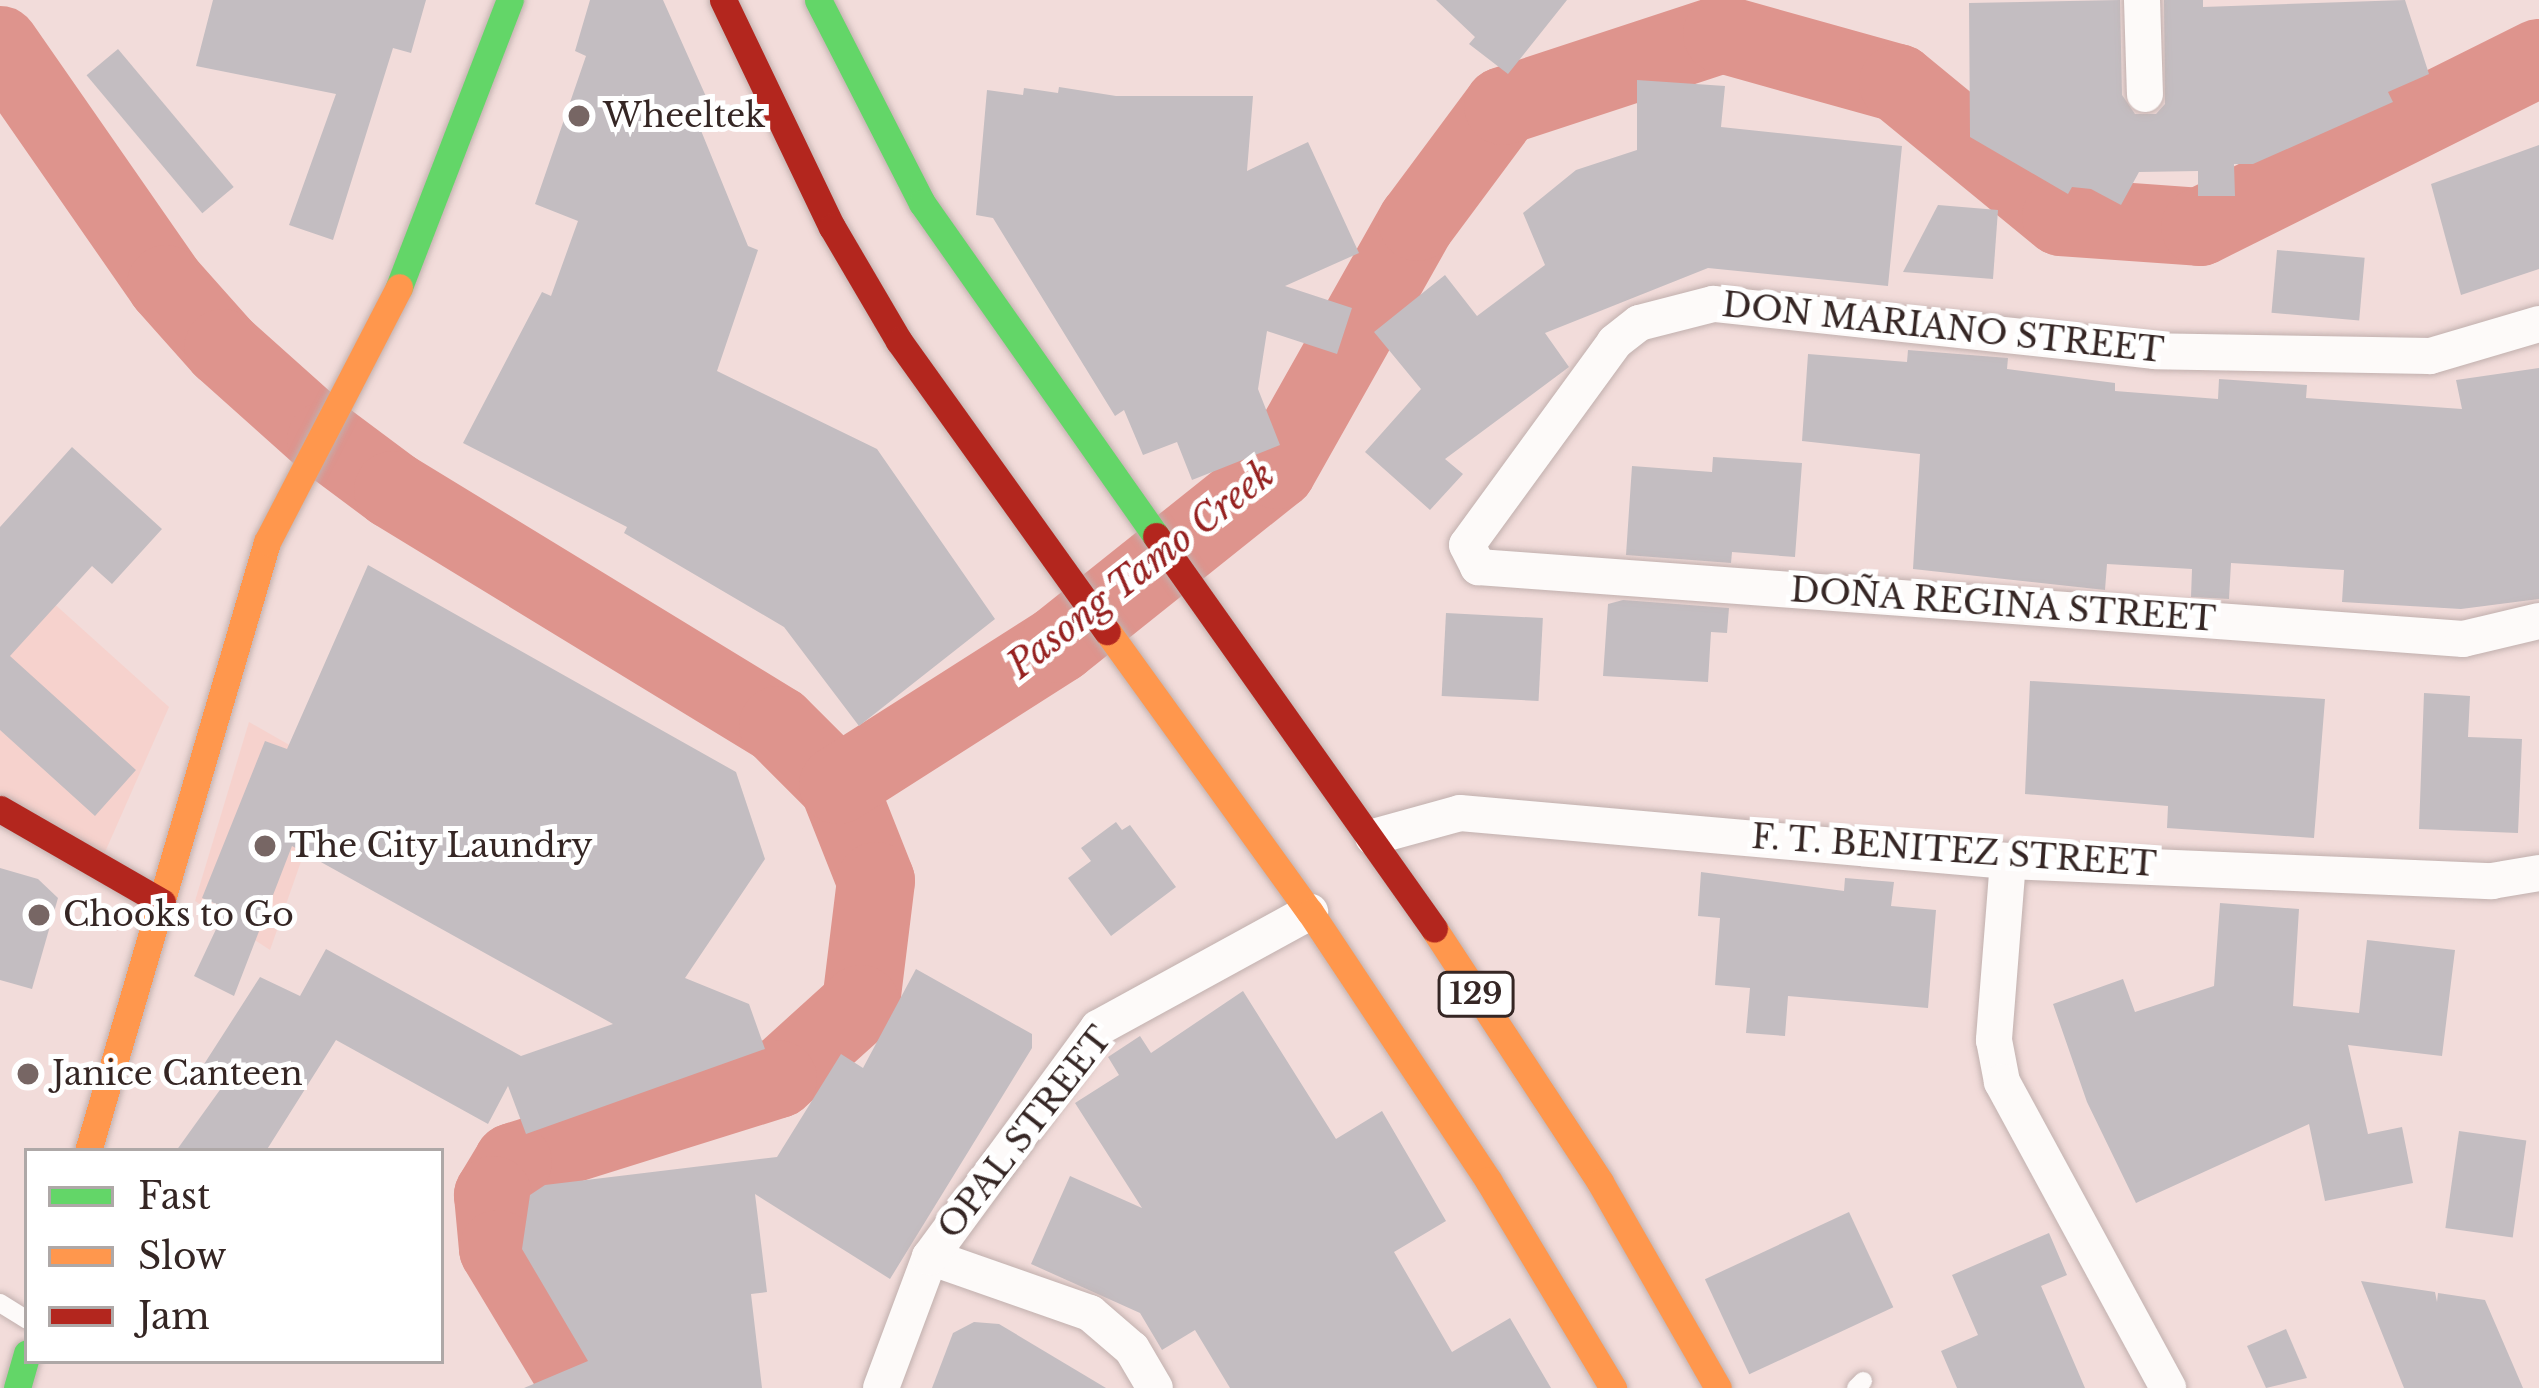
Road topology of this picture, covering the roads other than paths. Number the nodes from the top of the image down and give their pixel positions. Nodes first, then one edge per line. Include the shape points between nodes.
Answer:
1 (510, 0) edge
2 (724, 0) edge
3 (818, 0) edge
4 (2142, 0) edge
5 (2145, 94) dead end
6 (2539, 324) edge
7 (1469, 557) joint
8 (2539, 621) edge
9 (0, 808) edge
10 (1373, 837) junction
11 (2008, 861) junction
12 (2539, 872) edge
13 (162, 902) junction
14 (1310, 912) junction
15 (89, 1148) edge
16 (930, 1257) junction
17 (881, 1388) edge
18 (1155, 1388) edge
19 (1613, 1388) edge
20 (1718, 1388) edge
21 (2168, 1388) edge

1 - 13 main road via 442,190 277,521
2 - 14 main road, 129 via 832,227 899,340
3 - 10 main road, 129 via 922,203
4 - 5 street
6 - 7 street, DON MARIANO STREET via 2430,356 2178,351 1713,304 1640,323 1615,342 1467,545
7 - 8 street, DOÑA REGINA STREET via 1478,567 2463,639
9 - 13 main road
10 - 11 street, F. T. BENITEZ STREET via 1460,813
10 - 20 main road, 129 via 1600,1182
11 - 12 street, F. T. BENITEZ STREET via 2492,881
11 - 21 street via 1994,1040 2002,1082
13 - 15 main road
14 - 16 street, OPAL STREET via 1098,1028
14 - 19 main road, 129 via 1488,1180
16 - 17 street, OPAL STREET
16 - 18 street via 1090,1313 1132,1348

